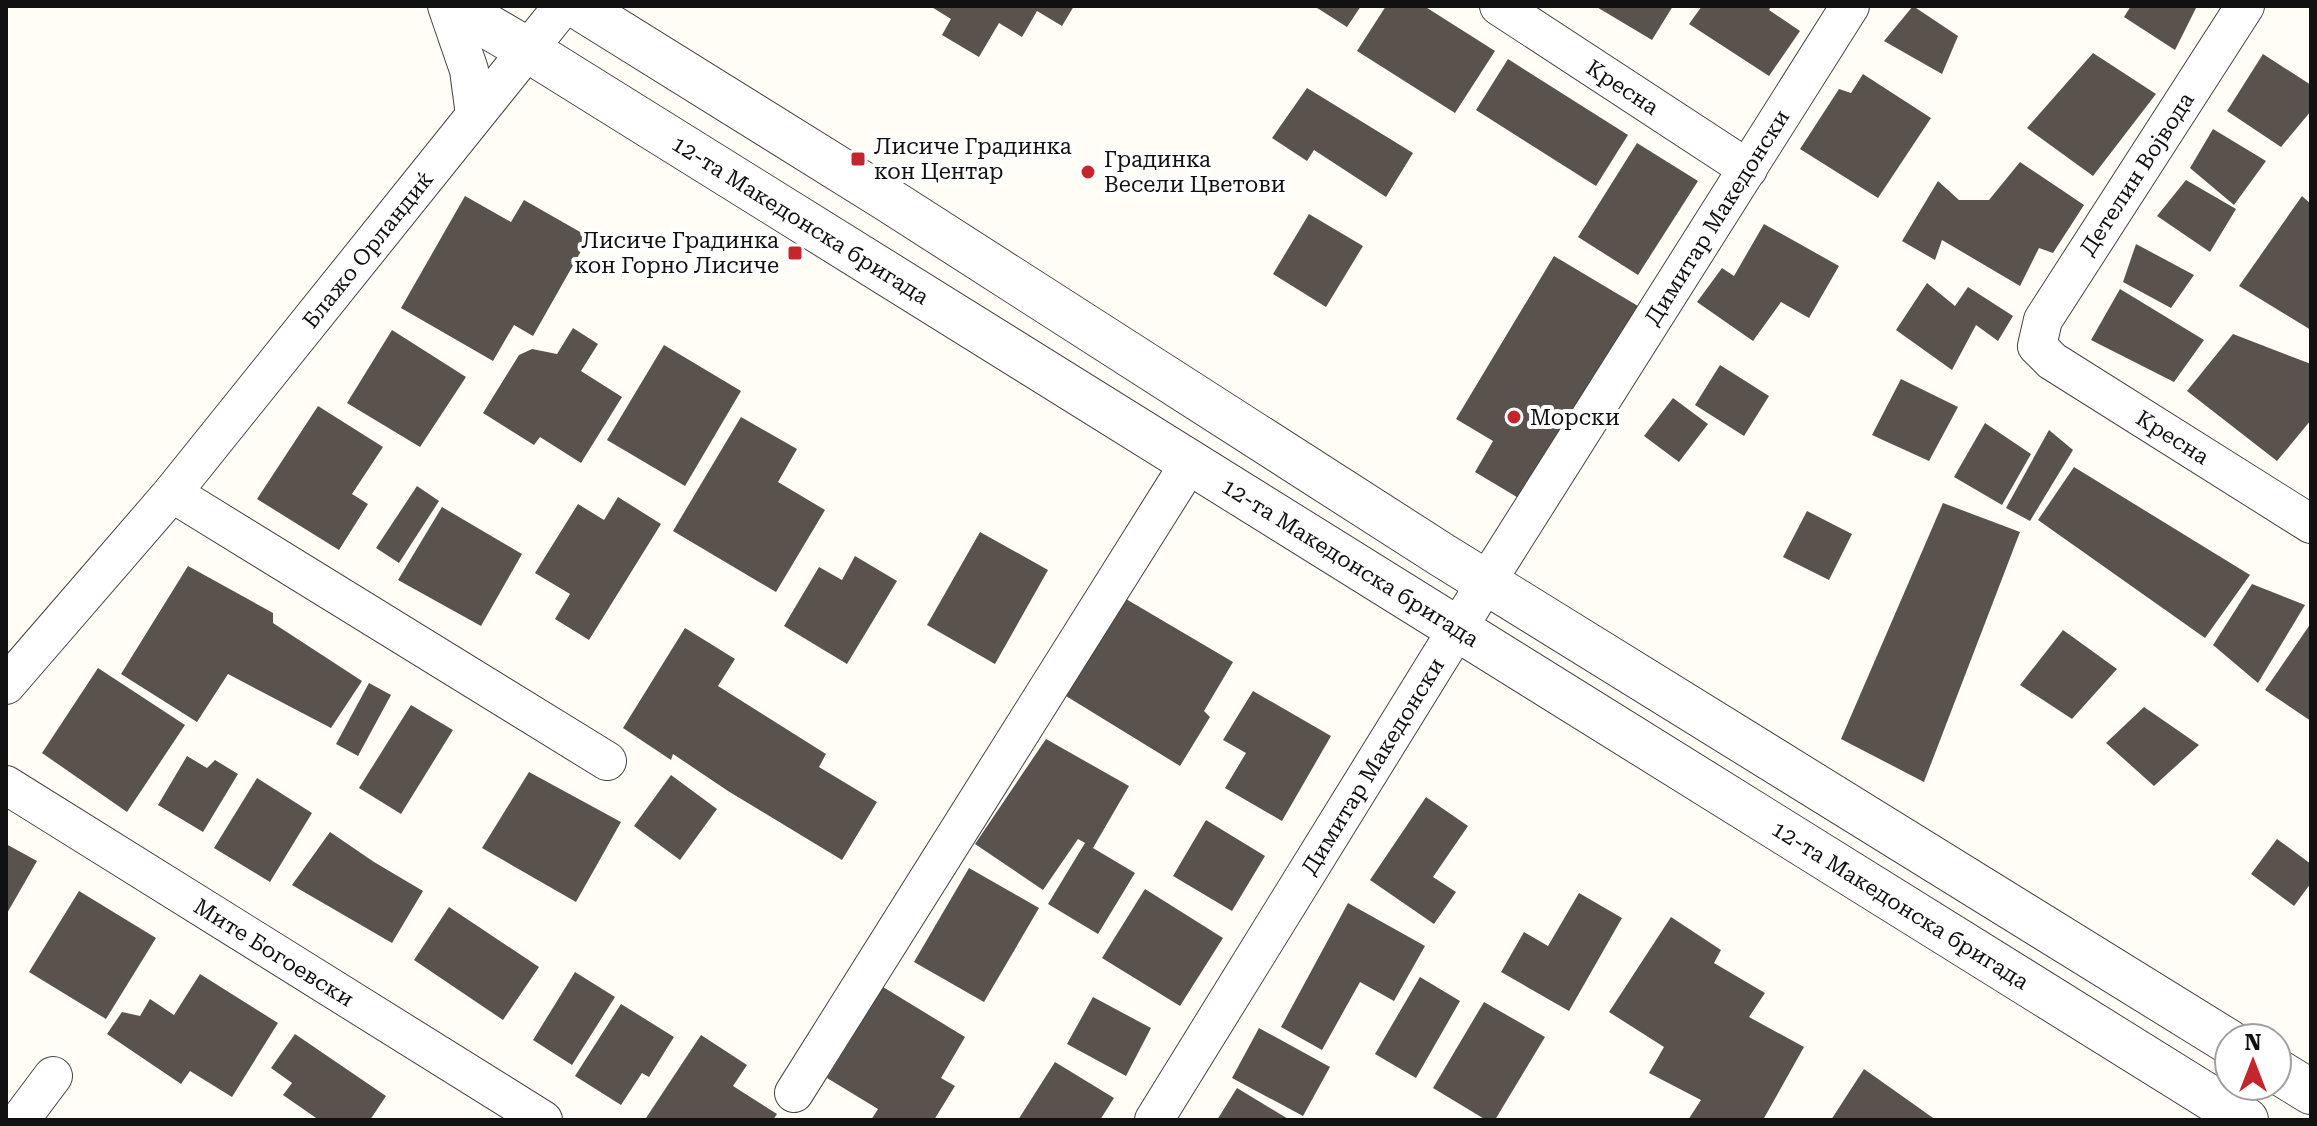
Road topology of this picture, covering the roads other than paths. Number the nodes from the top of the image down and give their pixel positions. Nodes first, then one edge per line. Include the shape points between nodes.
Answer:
1 (450, 6) edge
2 (563, 6) edge
3 (577, 6) edge
4 (1499, 6) edge
5 (1850, 6) edge
6 (2245, 6) edge
7 (528, 50) junction
8 (475, 115) junction
9 (1748, 169) junction
10 (2037, 346) joint
11 (1189, 464) junction
12 (172, 493) junction
13 (2311, 524) edge
14 (1487, 581) junction
15 (1459, 631) junction
16 (6, 685) edge
17 (607, 761) dead end
18 (6, 785) edge
19 (2213, 1032) edge
20 (53, 1076) dead end
21 (2293, 1081) edge
22 (2311, 1092) edge
23 (794, 1093) dead end
24 (20, 1120) edge
25 (543, 1120) edge
26 (1154, 1120) edge
27 (2246, 1120) edge

1 - 7 street, 12-та Македонска бригада
1 - 8 street via 469,70
2 - 7 street, Блажо Орландиќ
3 - 14 street
4 - 9 street, Кресна
5 - 9 street, Димитар Македонски
6 - 10 street, Детелин Војвода via 2043,320
7 - 8 street, Блажо Орландиќ
7 - 11 street, 12-та Македонска бригада
8 - 12 street, Блажо Орландиќ
9 - 14 street, Димитар Македонски
10 - 13 street, Кресна via 2052,361
11 - 15 street, 12-та Македонска бригада
11 - 23 street
12 - 16 street, Блажо Орландиќ
12 - 17 street
14 - 15 street, Димитар Македонски
14 - 19 street
15 - 26 street, Димитар Македонски
15 - 27 street, 12-та Македонска бригада
18 - 25 street, Мите Богоевски
20 - 24 street
21 - 22 street

